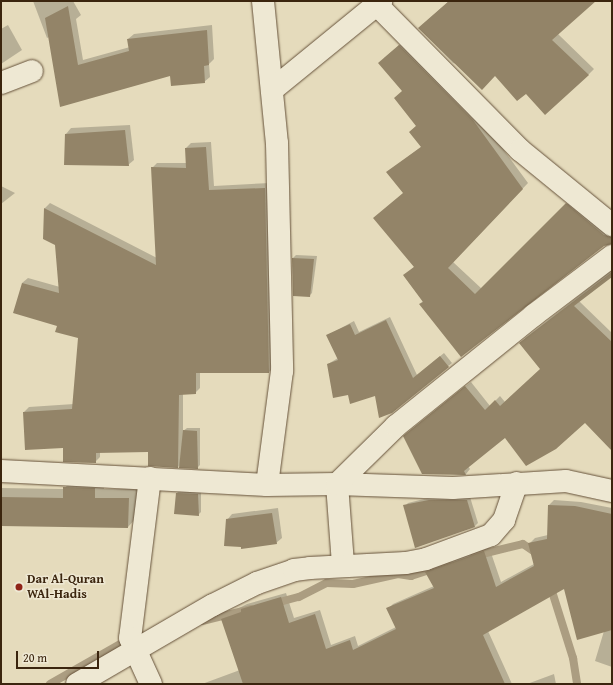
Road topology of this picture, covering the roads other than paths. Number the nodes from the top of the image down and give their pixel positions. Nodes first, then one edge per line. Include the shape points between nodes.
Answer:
1 (263, 1) edge
2 (379, 3) edge
3 (32, 71) dead end
4 (1, 83) edge
5 (272, 90) junction
6 (612, 226) edge
7 (612, 256) edge
8 (1, 471) edge
9 (150, 478) junction
10 (517, 483) junction
11 (337, 484) junction
12 (267, 485) junction
13 (612, 490) edge
14 (343, 564) junction
15 (134, 652) junction
16 (77, 684) edge
17 (152, 684) edge

1 - 5 street
2 - 5 street
2 - 6 street via 520,150
3 - 4 street
5 - 12 street via 279,189 282,371
7 - 11 street via 396,426
8 - 9 street
9 - 12 street
9 - 15 street via 130,638
10 - 11 street via 453,488
10 - 13 street via 566,481
10 - 14 street via 504,520 491,535 426,559 406,563
11 - 12 street
11 - 14 street
14 - 15 street via 294,570 257,583 213,605
15 - 16 street
15 - 17 street

